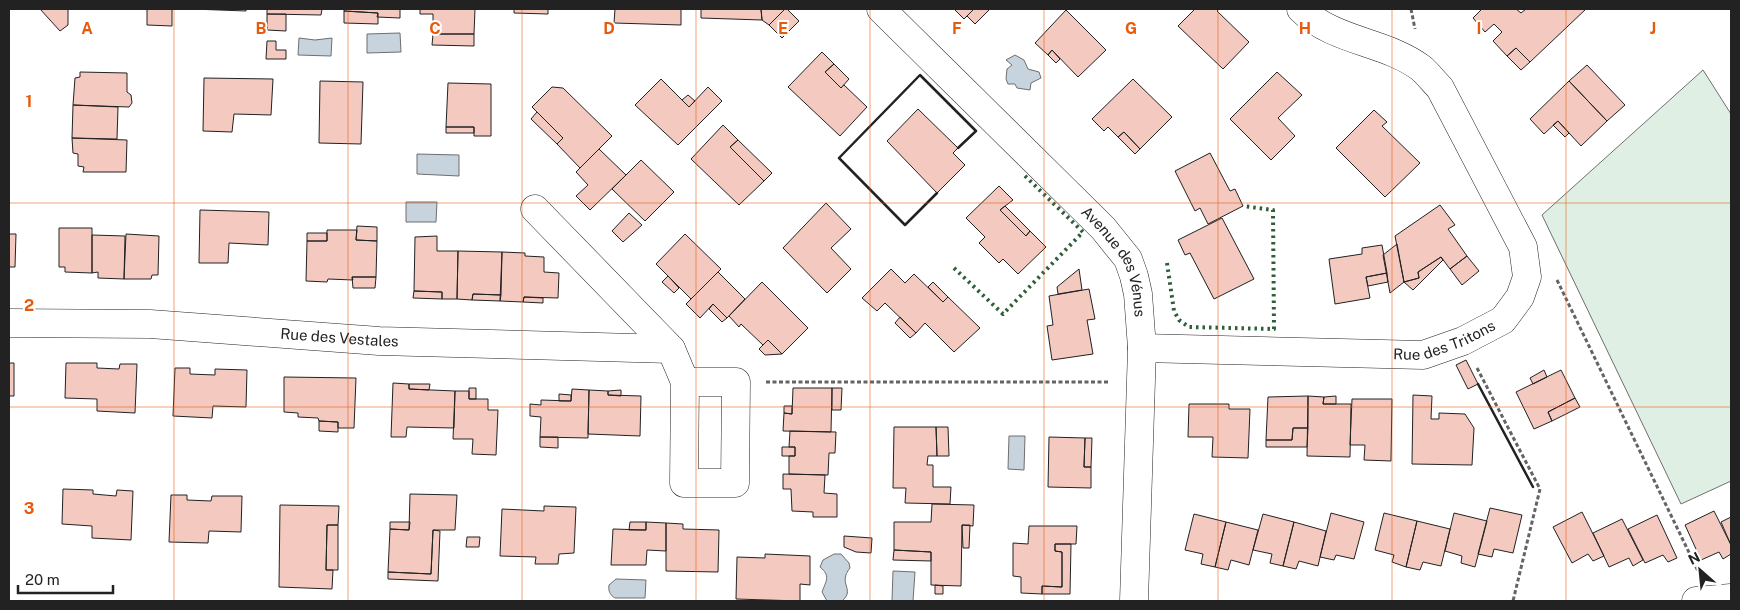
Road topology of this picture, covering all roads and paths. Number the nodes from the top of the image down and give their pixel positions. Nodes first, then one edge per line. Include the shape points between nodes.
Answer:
1 (882, 9) edge
2 (1301, 9) edge
3 (536, 209) dead end
4 (1523, 247) junction
5 (9, 323) edge
6 (1463, 341) junction
7 (671, 348) junction
8 (1142, 348) junction
9 (686, 382) junction
10 (736, 382) junction
11 (1141, 382) junction
12 (1713, 600) edge
13 (1134, 601) edge
14 (1514, 601) edge

1 - 8 street, Avenue des Vénus via 1115,242 1128,259 1134,276
2 - 4 street, Rue des Tritons via 1321,26 1406,59 1422,69 1440,88
3 - 7 street
4 - 6 street, Rue des Tritons via 1527,277 1520,297 1503,320
4 - 12 path via 1554,271
5 - 7 street, Rue des Vestales via 150,324 379,341
6 - 8 street, Rue des Tritons via 1423,355
6 - 14 path via 1540,489
7 - 9 street
8 - 11 street, Avenue des Vénus
9 - 10 street
9 - 10 street via 684,482 735,483
10 - 11 path
11 - 13 street, Avenue des Vénus

